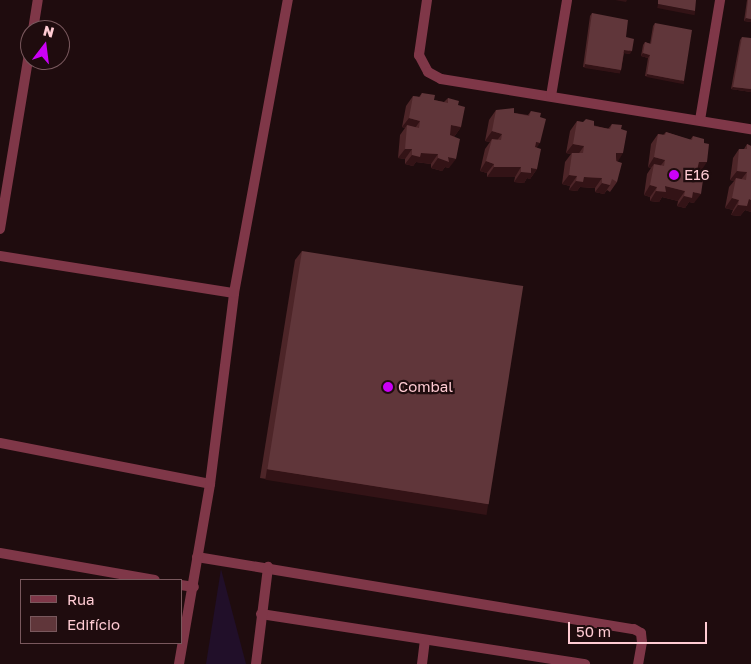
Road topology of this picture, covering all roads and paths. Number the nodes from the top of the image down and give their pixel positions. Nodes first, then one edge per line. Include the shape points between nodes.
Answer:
1 (38, 0) edge
2 (288, 0) edge
3 (427, 0) edge
4 (567, 0) edge
5 (720, 0) edge
6 (35, 20) edge
7 (26, 70) edge
8 (551, 96) junction
9 (700, 120) junction
10 (751, 129) edge
11 (0, 230) edge
12 (0, 256) edge
13 (234, 293) junction
14 (0, 443) edge
15 (210, 484) junction
16 (0, 553) edge
17 (197, 556) junction
18 (268, 567) junction
19 (149, 579) edge
20 (182, 585) edge
21 (194, 587) junction
22 (261, 614) junction
23 (425, 641) junction
24 (179, 664) edge
25 (256, 664) edge
26 (422, 664) edge
27 (585, 664) edge
28 (638, 664) edge

1 - 6 street
2 - 13 street
3 - 8 street via 419,55 428,72 441,79
4 - 8 street
5 - 9 street
7 - 11 street
8 - 9 street
9 - 10 street
12 - 13 street
13 - 15 street
14 - 15 street
15 - 17 street
16 - 19 street
17 - 18 street
17 - 21 street
18 - 22 street
18 - 28 street via 634,629 641,633
20 - 21 street
21 - 24 street
22 - 23 street
22 - 25 street
23 - 26 street
23 - 27 street

